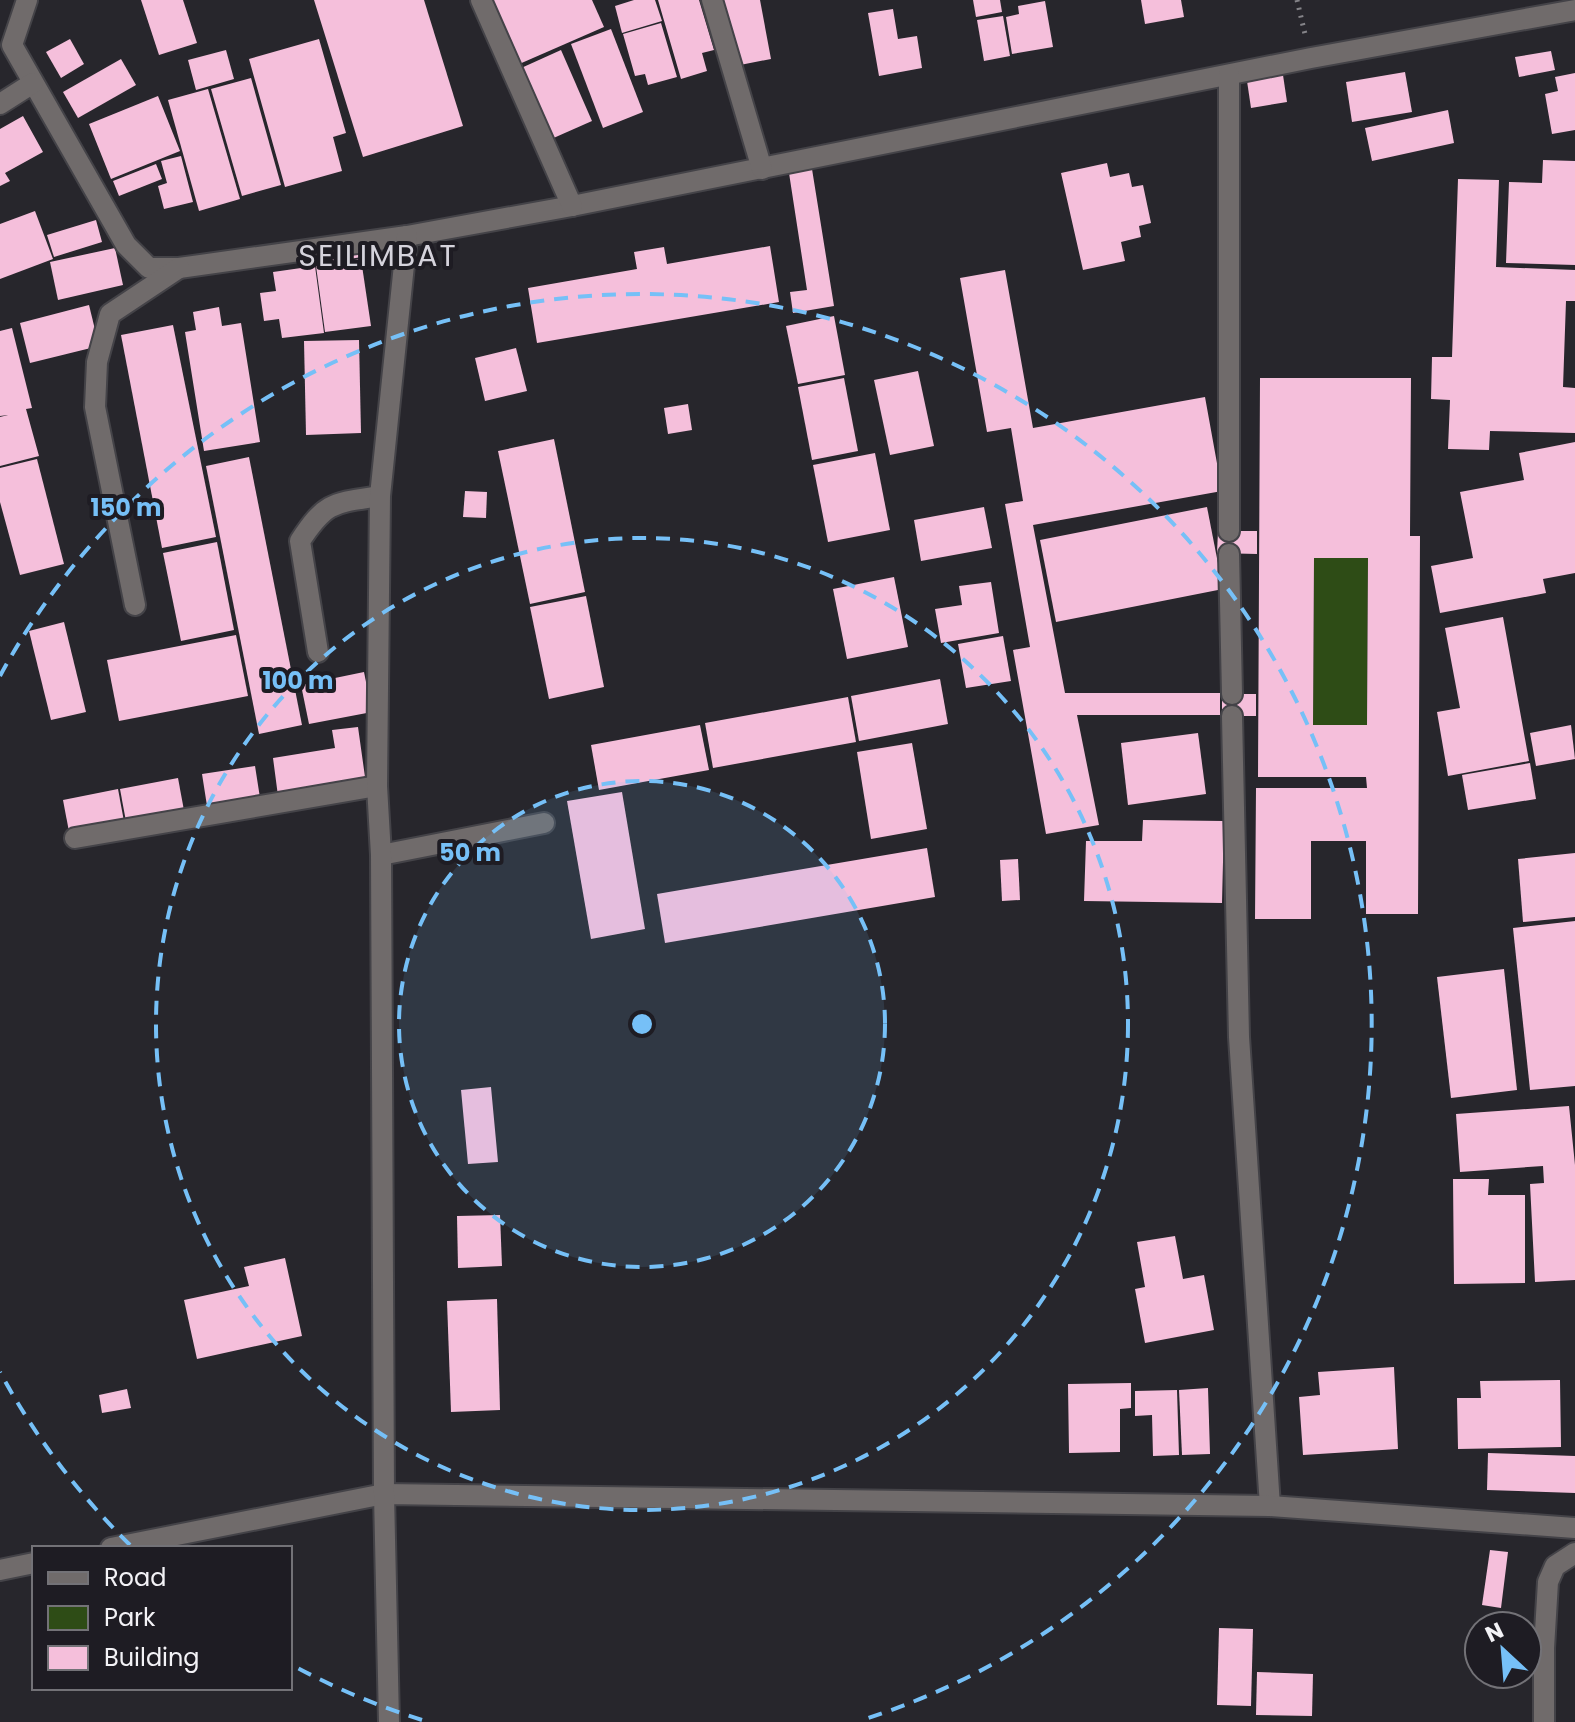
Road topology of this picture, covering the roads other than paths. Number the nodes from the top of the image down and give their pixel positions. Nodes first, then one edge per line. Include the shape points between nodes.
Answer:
1 (27, 0) edge
2 (481, 0) edge
3 (712, 0) edge
4 (1575, 10) edge
5 (6, 46) edge
6 (1229, 75) junction
7 (33, 83) junction
8 (0, 104) edge
9 (762, 169) junction
10 (572, 206) junction
11 (407, 236) junction
12 (179, 268) junction
13 (380, 496) junction
14 (1229, 531) dead end
15 (1229, 554) dead end
16 (135, 605) dead end
17 (318, 652) dead end
18 (1232, 694) dead end
19 (1232, 716) dead end
20 (377, 786) junction
21 (544, 823) dead end
22 (75, 838) dead end
23 (381, 855) junction
24 (384, 1494) junction
25 (1270, 1506) junction
26 (1575, 1528) edge
27 (121, 1546) edge
28 (1575, 1553) edge
29 (32, 1563) edge
30 (0, 1570) edge
31 (389, 1722) edge
32 (1544, 1722) edge

1 - 5 street
2 - 10 street
3 - 9 street
4 - 6 street
5 - 7 street
6 - 9 street
6 - 14 street
7 - 8 street
7 - 12 street via 126,245 149,268
9 - 10 street
10 - 11 street
11 - 12 street
11 - 13 street
12 - 16 street via 110,314 97,362 95,407
13 - 17 street via 328,508 300,541
13 - 20 street
15 - 18 street
19 - 25 street via 1239,1037
20 - 22 street
20 - 23 street
21 - 23 street
23 - 24 street
24 - 25 street
24 - 27 street
24 - 31 street
25 - 26 street
28 - 32 street via 1555,1566 1548,1582
29 - 30 street

